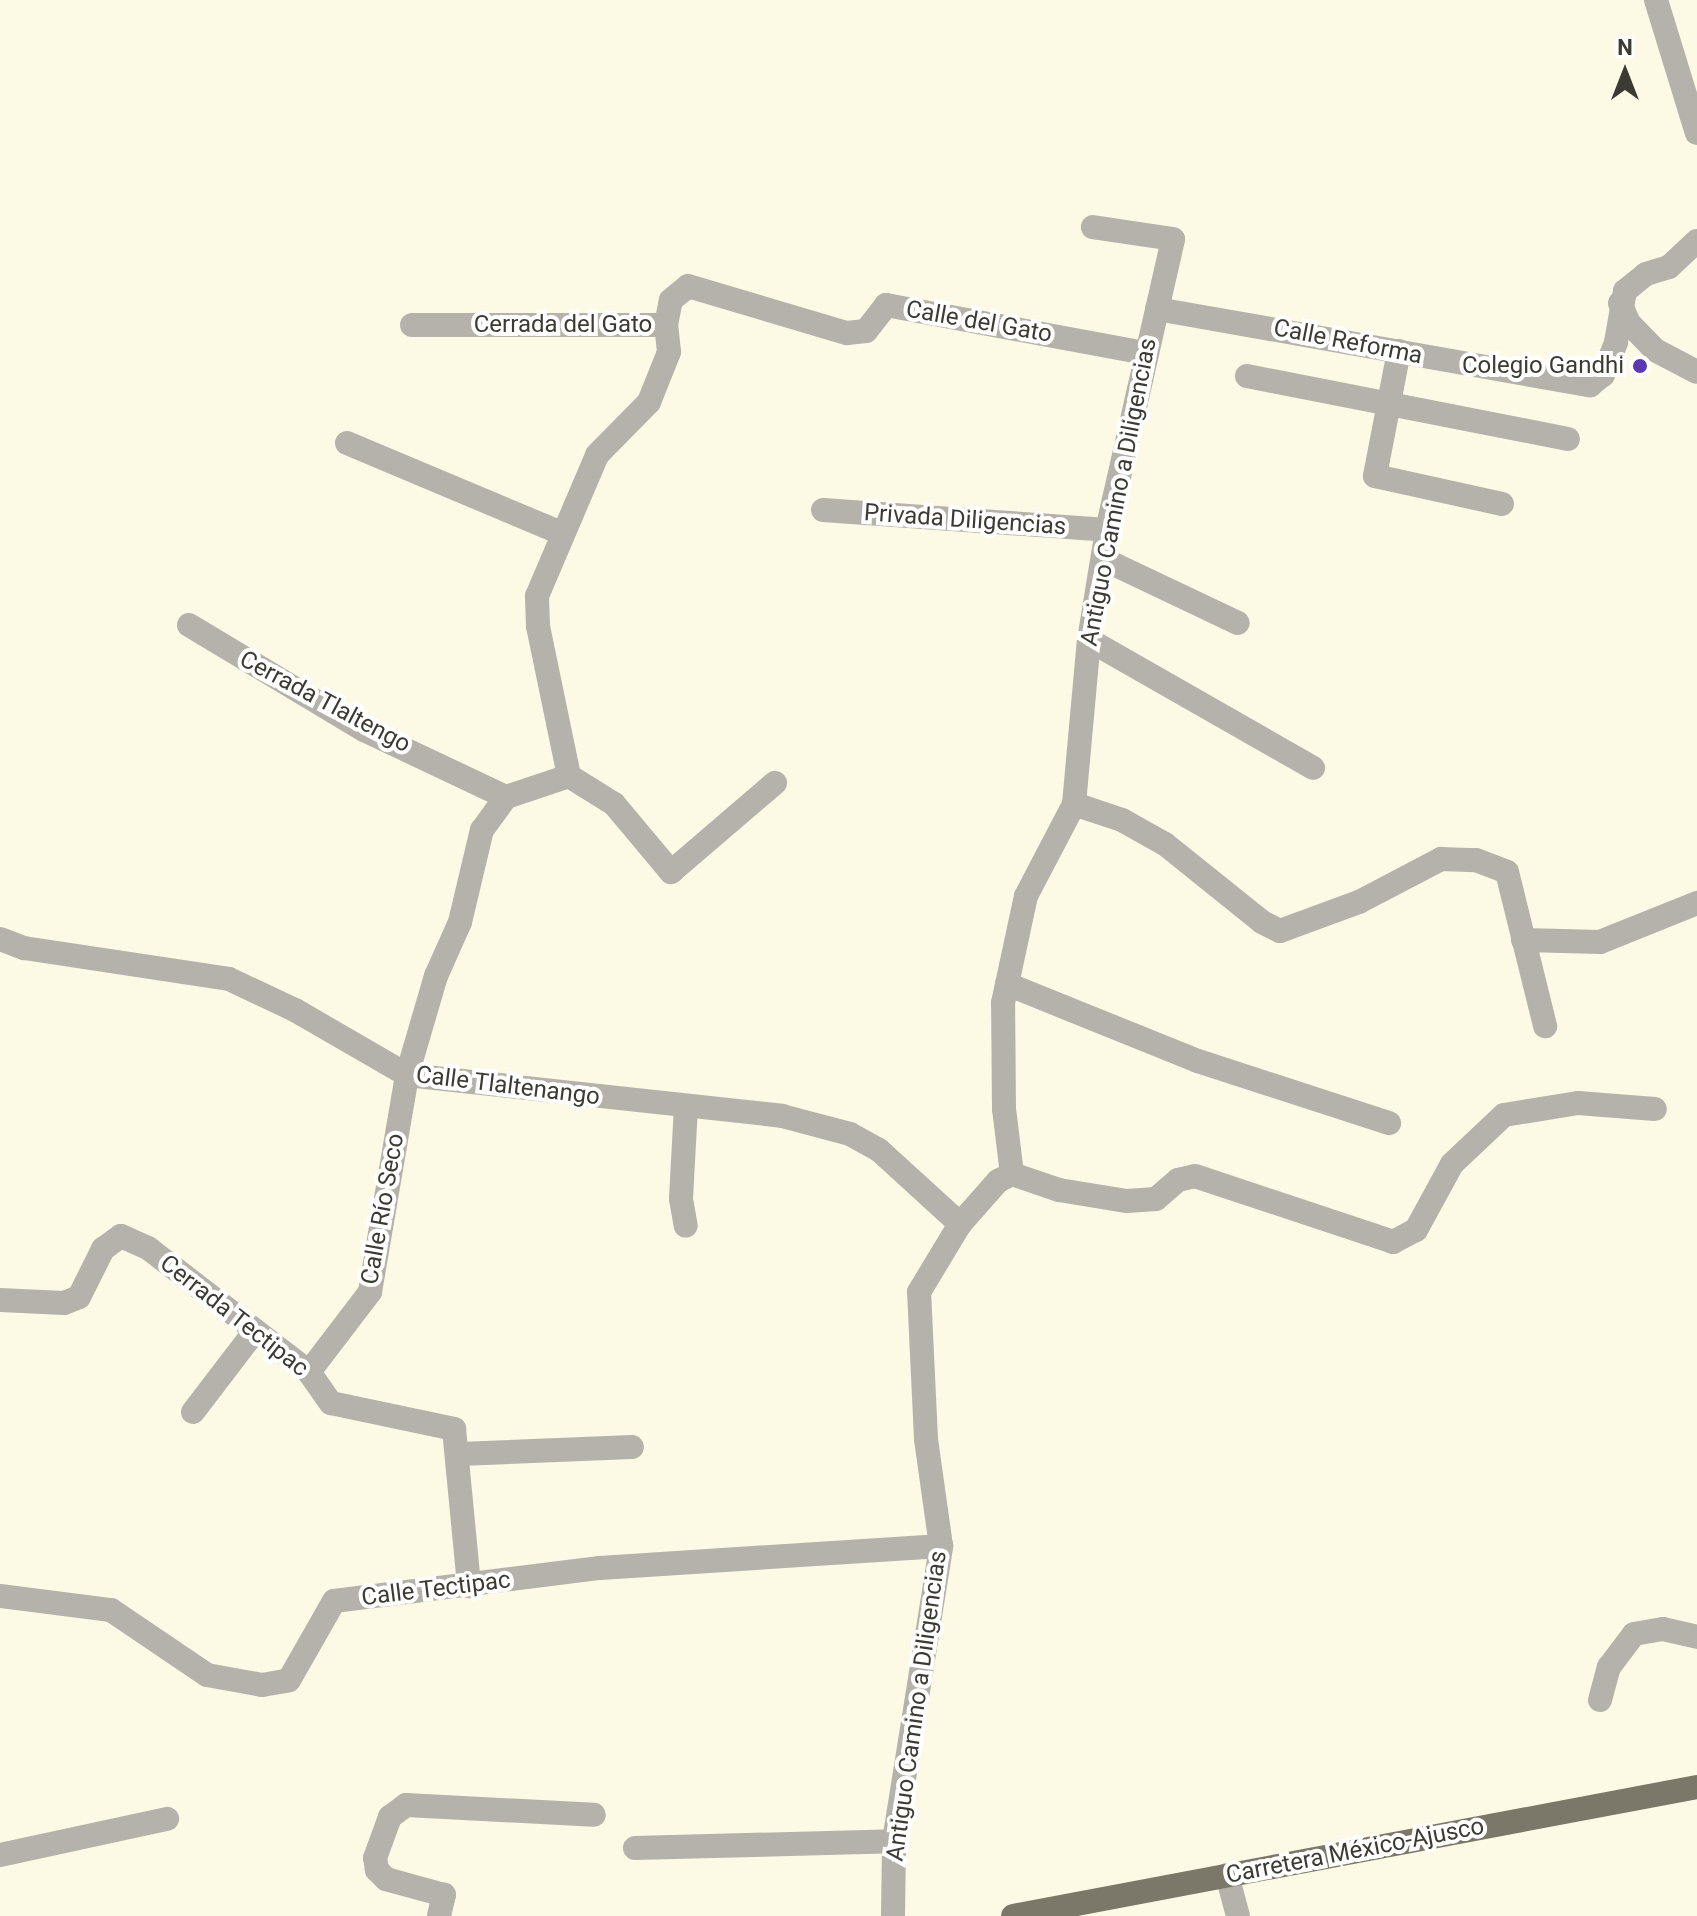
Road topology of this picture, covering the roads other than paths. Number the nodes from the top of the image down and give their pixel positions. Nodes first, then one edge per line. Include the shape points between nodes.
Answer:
1 (1656, 0) edge
2 (1697, 133) edge
3 (1093, 227) dead end
4 (1695, 245) edge
5 (688, 286) joint
6 (1620, 303) junction
7 (1157, 309) junction
8 (412, 325) dead end
9 (666, 325) junction
10 (1399, 351) junction
11 (1144, 353) junction
12 (1697, 372) edge
13 (1247, 376) dead end
14 (1389, 404) junction
15 (1568, 439) dead end
16 (347, 443) dead end
17 (1502, 504) dead end
18 (823, 510) dead end
19 (1107, 530) junction
20 (561, 533) junction
21 (1103, 559) junction
22 (1238, 623) dead end
23 (189, 625) dead end
24 (1089, 640) junction
25 (1313, 768) dead end
26 (569, 776) junction
27 (775, 783) dead end
28 (506, 797) junction
29 (1074, 804) junction
30 (1697, 903) edge
31 (0, 939) edge
32 (1523, 940) junction
33 (1007, 984) junction
34 (1545, 1026) dead end
35 (407, 1075) junction
36 (686, 1106) junction
37 (1655, 1109) dead end
38 (1389, 1123) dead end
39 (1012, 1174) junction
40 (960, 1224) junction
41 (686, 1226) dead end
42 (0, 1300) edge
43 (255, 1331) junction
44 (309, 1372) junction
45 (193, 1412) dead end
46 (632, 1447) dead end
47 (460, 1454) junction
48 (941, 1546) junction
49 (469, 1586) junction
50 (0, 1596) edge
51 (1697, 1637) edge
52 (1600, 1700) dead end
53 (1697, 1787) edge
54 (594, 1815) dead end
55 (167, 1819) dead end
56 (894, 1841) junction
57 (635, 1848) dead end
58 (0, 1855) edge
59 (1227, 1875) junction
60 (439, 1916) edge
61 (893, 1916) edge
62 (1013, 1916) edge
63 (1238, 1916) edge

1 - 2 street
3 - 7 street, Antiguo Camino a Diligencias via 1173,239
4 - 6 street via 1669,267 1632,281
5 - 9 street, Cerrada del Gato via 671,300
5 - 11 street, Calle del Gato via 847,333 866,331 886,305
6 - 10 street, Calle Reforma via 1616,342 1603,375 1590,385
6 - 12 street via 1629,323 1655,350
7 - 10 street, Calle Reforma
7 - 11 street, Antiguo Camino a Diligencias
8 - 9 street, Cerrada del Gato
9 - 20 street via 669,352 649,402 597,455
10 - 14 street
11 - 19 street, Antiguo Camino a Diligencias
13 - 14 street
14 - 15 street
14 - 17 street via 1375,476
16 - 20 street
18 - 19 street, Privada Diligencias
19 - 21 street, Antiguo Camino a Diligencias
20 - 26 street via 537,596 538,626
21 - 22 street
21 - 24 street, Antiguo Camino a Diligencias
23 - 28 street, Cerrada Tlaltengo via 364,730
24 - 25 street
24 - 29 street, Antiguo Camino a Diligencias
26 - 27 street via 614,804 671,872
26 - 28 street
28 - 35 street, Calle Río Seco via 482,830 460,922 436,976
29 - 32 street via 1122,820 1165,844 1280,931 1359,902 1441,859 1476,860 1507,872
29 - 33 street, Antiguo Camino a Diligencias via 1026,896
30 - 32 street via 1600,942
31 - 35 street, Calle Tlaltenango via 24,948 229,979 295,1010
32 - 34 street
33 - 38 street via 1198,1061
33 - 39 street, Antiguo Camino a Diligencias via 1001,1042
35 - 36 street, Calle Tlaltenango
35 - 44 street, Calle Río Seco via 370,1292
36 - 40 street, Calle Tlaltenango via 782,1116 850,1134 879,1150
36 - 41 street via 681,1199
37 - 39 street via 1578,1103 1525,1107 1504,1115 1452,1164 1416,1230 1393,1242 1195,1176 1178,1180 1156,1199 1127,1201 1059,1190
39 - 40 street, Antiguo Camino a Diligencias via 998,1181
40 - 48 street, Antiguo Camino a Diligencias via 919,1292 926,1439
42 - 43 street, Cerrada Tectipac via 64,1303 79,1297 103,1249 121,1236 148,1248
43 - 44 street, Cerrada Tectipac
43 - 45 street
44 - 47 street, Cerrada Tectipac via 331,1403 454,1429
46 - 47 street
47 - 49 street
48 - 49 street, Calle Tectipac via 600,1568
48 - 56 street, Antiguo Camino a Diligencias
49 - 50 street, Calle Tectipac via 334,1601 289,1680 262,1685 207,1675 111,1610
51 - 52 street via 1663,1629 1634,1634 1609,1667
53 - 59 main road, Carretera México-Ajusco
54 - 60 street via 406,1805 390,1817 375,1858 377,1870 386,1879 444,1895
55 - 58 street
56 - 57 street
56 - 61 street, Antiguo Camino a Diligencias
59 - 62 main road, Carretera México-Ajusco
59 - 63 street

